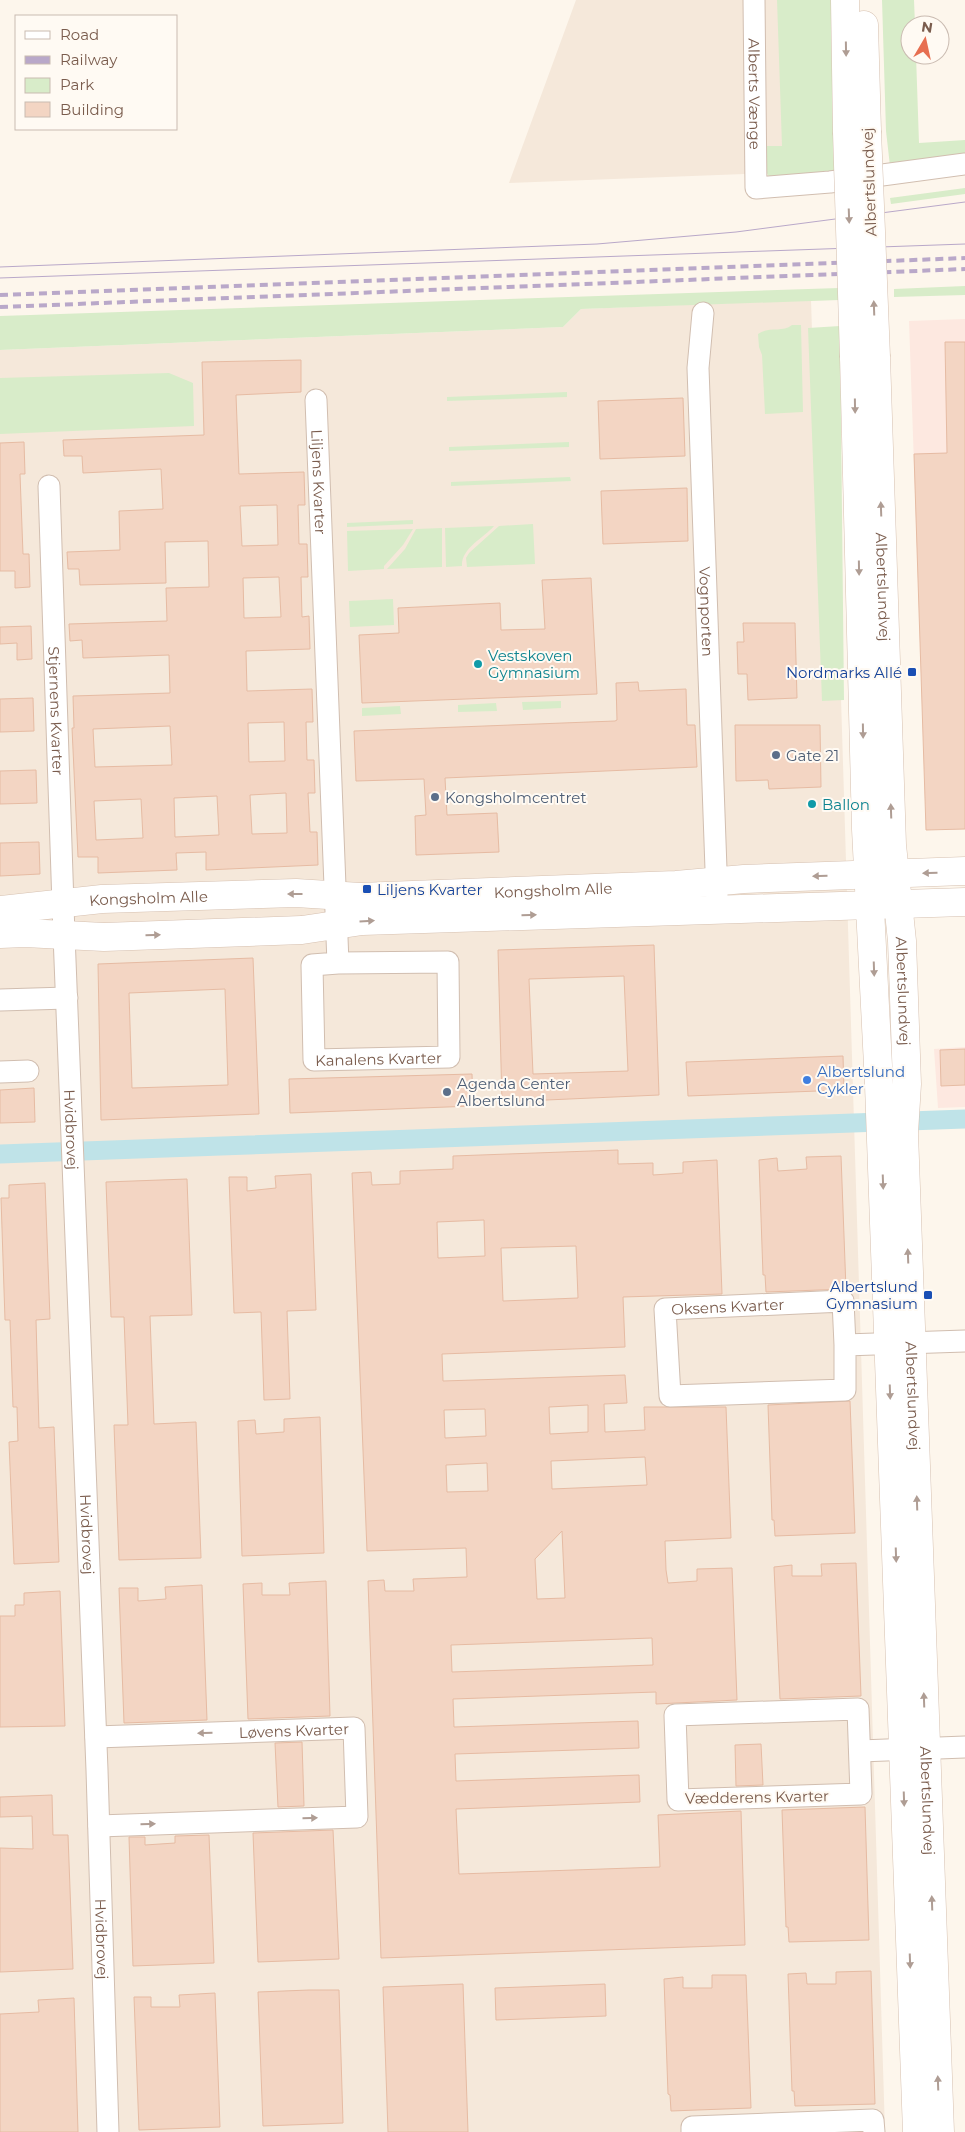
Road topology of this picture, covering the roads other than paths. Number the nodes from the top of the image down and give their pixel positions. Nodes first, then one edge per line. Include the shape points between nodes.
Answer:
1 (754, 0) edge
2 (845, 0) edge
3 (864, 0) edge
4 (857, 132) junction
5 (965, 164) edge
6 (703, 313) dead end
7 (865, 357) junction
8 (316, 400) dead end
9 (49, 486) dead end
10 (965, 872) edge
11 (895, 874) junction
12 (869, 875) junction
13 (717, 882) junction
14 (335, 895) junction
15 (965, 902) edge
16 (63, 904) junction
17 (898, 905) junction
18 (871, 906) junction
19 (718, 909) junction
20 (0, 910) edge
21 (336, 925) junction
22 (0, 934) edge
23 (64, 935) junction
24 (338, 963) junction
25 (67, 998) junction
26 (0, 1000) edge
27 (28, 1071) dead end
28 (0, 1072) edge
29 (892, 1134) junction
30 (965, 1341) edge
31 (900, 1343) junction
32 (845, 1345) junction
33 (96, 1738) junction
34 (965, 1747) edge
35 (914, 1750) junction
36 (860, 1751) junction
37 (99, 1826) junction
38 (108, 2132) edge
39 (692, 2132) edge
40 (874, 2132) edge
41 (916, 2132) edge
42 (940, 2132) edge

1 - 5 street, Alberts Vænge via 756,188
2 -> 4 street, Albertslundvej
3 - 4 street, Albertslundvej
4 - 7 street, Albertslundvej, bridge
6 - 13 street, Vognporten via 698,368
11 -> 7 street, Albertslundvej
7 -> 12 street, Albertslundvej
8 - 14 street, Liljens Kvarter
9 - 16 street, Stjernens Kvarter
10 -> 11 street, Kongsholm Alle
11 - 12 street, Kongsholm Alle
11 - 17 street, Albertslundvej
12 -> 13 street, Kongsholm Alle
12 - 18 street, Albertslundvej
13 - 14 street, Kongsholm Alle via 390,896
13 - 19 street, Vognporten
14 -> 16 street, Kongsholm Alle via 296,893 102,899
14 - 21 street, Liljens Kvarter
15 - 17 street, Kongsholm Alle
16 - 20 street, Kongsholm Alle
16 - 23 street, Stjernens Kvarter
17 - 18 street, Kongsholm Alle
17 - 29 street, Albertslundvej via 907,1084
18 - 19 street, Kongsholm Alle
18 -> 29 street, Albertslundvej via 879,1084
21 -> 19 street, Kongsholm Alle via 362,921
23 -> 21 street, Kongsholm Alle via 104,937 302,930
21 - 24 street
22 - 23 street, Kongsholm Alle
23 - 25 street, Hvidbrovej
24 - 24 street, Kanalens Kvarter via 312,965 314,1060 449,1057 448,962
25 - 26 street
25 - 33 street, Hvidbrovej
27 - 28 street
29 - 31 street, Albertslundvej
30 - 31 street
31 - 32 street
31 - 35 street, Albertslundvej
32 - 32 street, Oksens Kvarter via 843,1300 665,1309 670,1396 845,1390
33 - 37 street, Hvidbrovej
37 -> 33 street, Løvens Kvarter via 357,1817 354,1728
34 - 35 street
35 - 36 street
35 -> 41 street, Albertslundvej
42 -> 35 street, Albertslundvej
36 - 36 street, Vædderens Kvarter via 858,1709 675,1715 678,1800 861,1794
37 - 38 street, Hvidbrovej
39 - 40 street via 692,2127 873,2120

